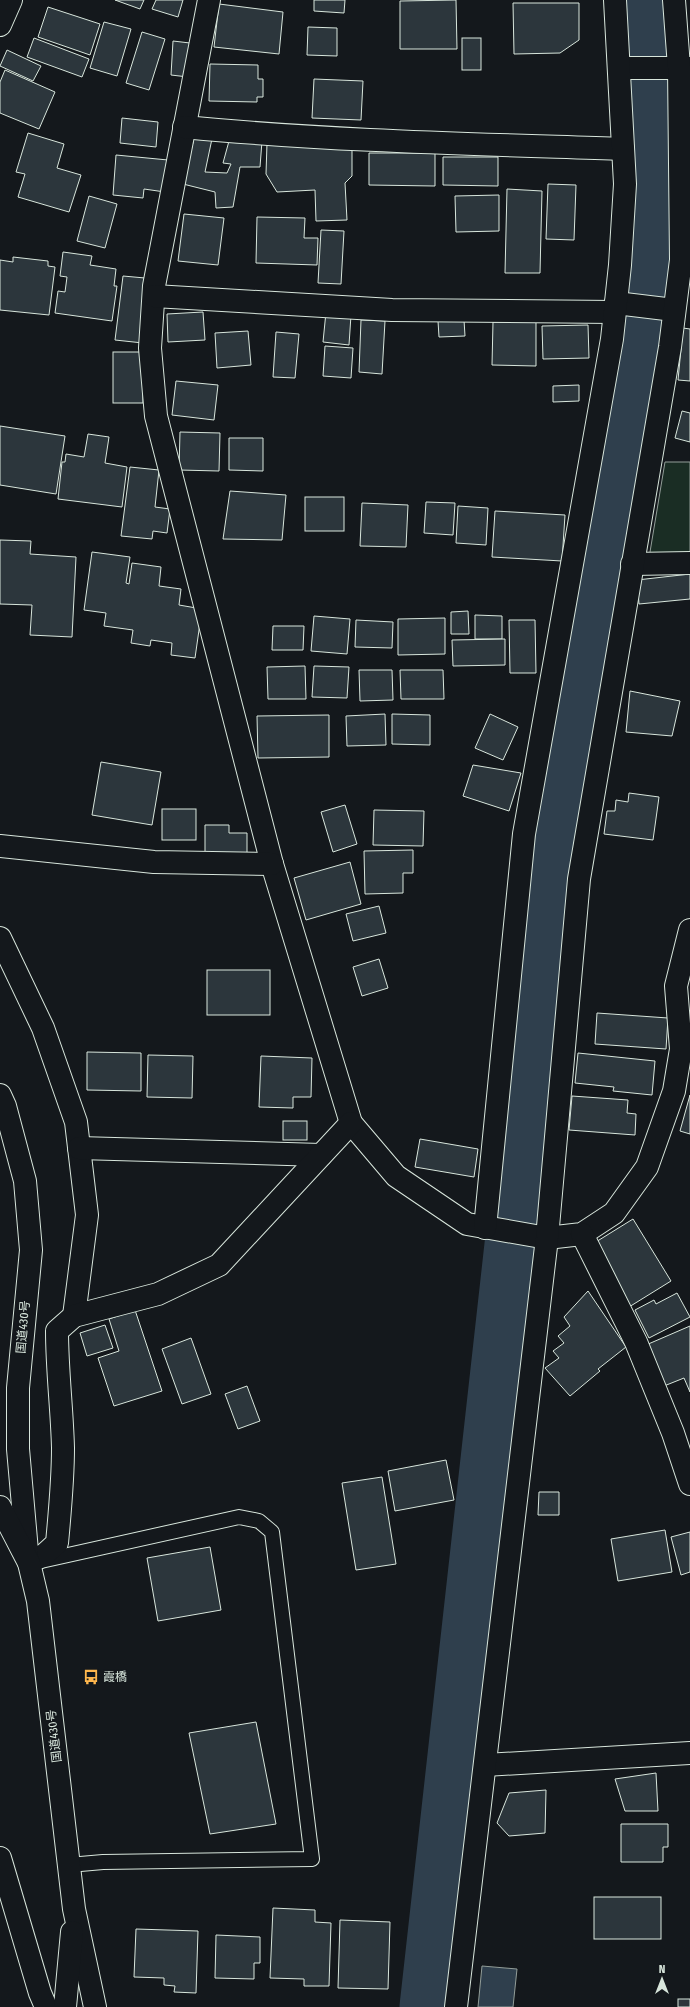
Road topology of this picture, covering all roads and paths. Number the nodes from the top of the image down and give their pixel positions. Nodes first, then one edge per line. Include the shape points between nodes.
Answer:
1 (11, 0) edge
2 (209, 0) edge
3 (615, 0) edge
4 (674, 0) edge
5 (0, 24) edge
6 (684, 67) edge
7 (619, 68) junction
8 (184, 127) junction
9 (623, 149) junction
10 (154, 296) junction
11 (680, 304) edge
12 (615, 308) junction
13 (690, 563) edge
14 (632, 564) junction
15 (0, 846) edge
16 (272, 864) junction
17 (689, 936) edge
18 (0, 938) edge
19 (0, 1095) edge
20 (351, 1123) junction
21 (79, 1148) junction
22 (322, 1155) junction
23 (490, 1229) junction
24 (582, 1234) junction
25 (543, 1238) junction
26 (74, 1316) junction
27 (690, 1484) edge
28 (0, 1507) edge
29 (29, 1563) junction
30 (690, 1753) edge
31 (485, 1765) junction
32 (0, 1858) edge
33 (69, 1865) junction
34 (74, 1909) junction
35 (46, 2007) edge
36 (65, 2007) edge
37 (94, 2007) edge
38 (456, 2007) edge

1 - 5 main road
2 - 8 main road
3 - 7 main road
4 - 6 main road
6 - 7 main road
6 - 11 main road
7 - 9 main road
8 - 9 main road via 261,135 372,141
8 - 10 main road
9 - 12 main road via 625,184
10 - 12 main road via 392,310
10 - 16 main road via 150,348 156,416
11 - 12 main road
11 - 14 main road via 670,347
12 - 23 main road via 612,338 524,834
13 - 14 main road
14 - 25 main road via 579,879
15 - 16 main road via 154,862
16 - 20 main road
17 - 24 main road via 676,986 680,1049 674,1092 647,1167 614,1213
18 - 21 main road via 43,1028 76,1122
19 - 29 main road, 国道430号 via 25,1181 31,1250 21,1347 18,1411 18,1449
20 - 22 main road
20 - 23 main road via 396,1176 467,1224
21 - 22 main road
21 - 26 main road via 87,1215
22 - 26 main road via 219,1265 158,1294
23 - 25 main road
24 - 25 main road
24 - 27 main road via 636,1342 673,1433
25 - 31 main road
26 - 29 main road via 57,1331 63,1486 57,1543
28 - 29 main road, 国道430号
29 - 33 main road, 国道430号 via 38,1601
29 - 33 lane via 239,1517 259,1521 272,1532 312,1859
30 - 31 main road
31 - 38 main road
32 - 35 main road
33 - 34 main road, 国道430号
34 - 36 main road, 国道430号
34 - 37 main road, 国道430号

